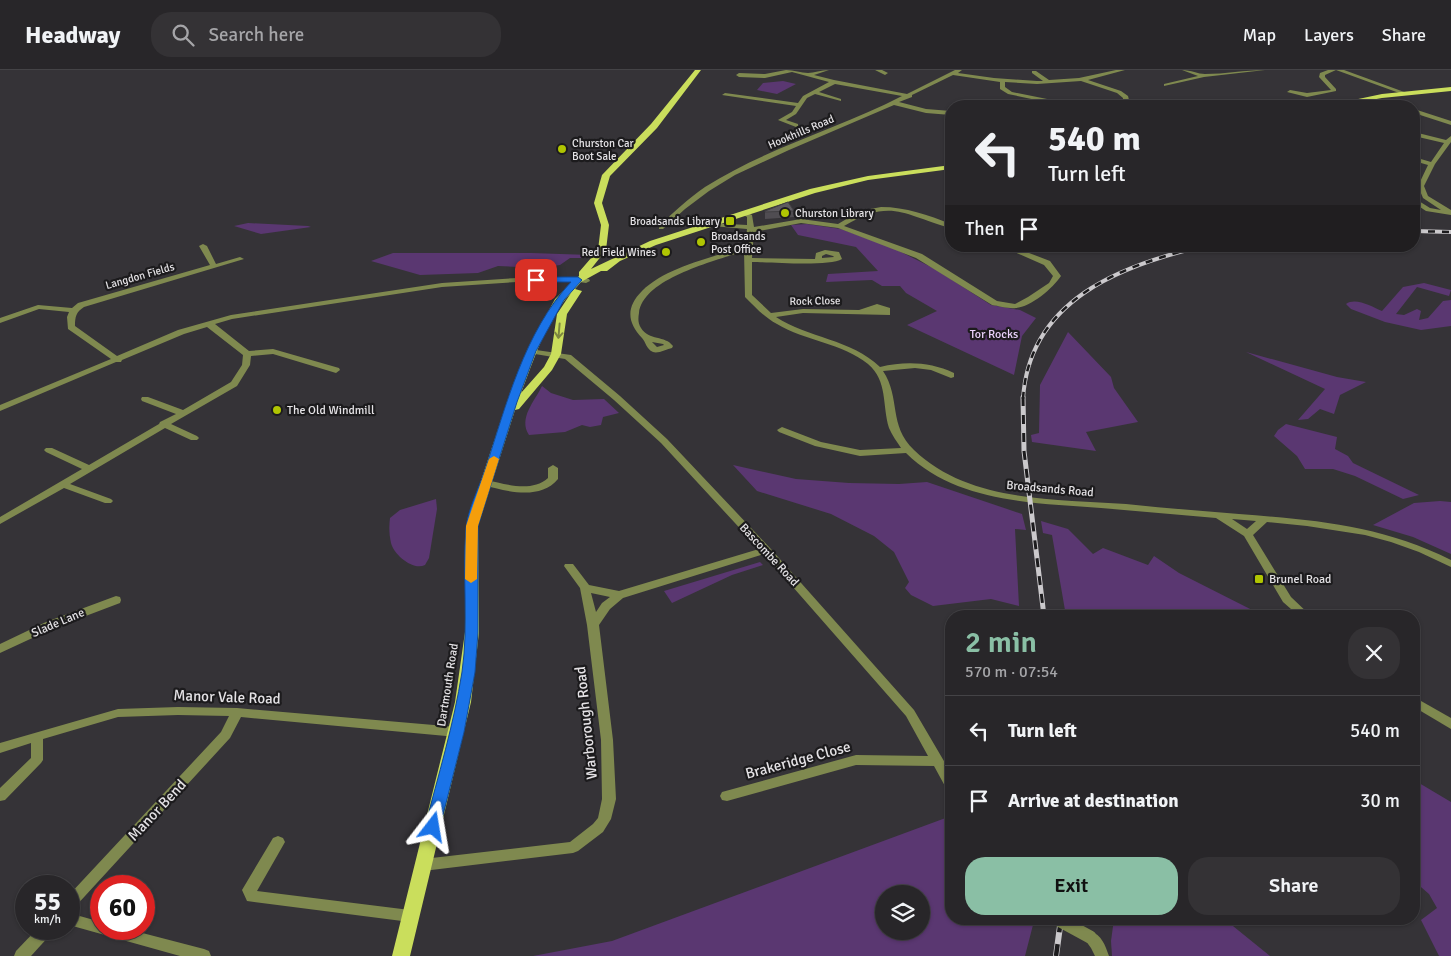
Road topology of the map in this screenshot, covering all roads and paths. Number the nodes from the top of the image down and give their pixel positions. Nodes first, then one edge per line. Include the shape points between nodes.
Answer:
1 (698, 70) edge
2 (790, 70) edge
3 (826, 70) edge
4 (878, 70) edge
5 (959, 70) edge
6 (1122, 70) edge
7 (1184, 70) edge
8 (1262, 70) edge
9 (1333, 70) edge
10 (1339, 70) edge
11 (1248, 71) edge
12 (1034, 72) dead end
13 (885, 73) dead end
14 (951, 74) junction
15 (739, 75) dead end
16 (808, 76) junction
17 (1203, 76) junction
18 (1080, 79) junction
19 (834, 82) junction
20 (1002, 82) junction
21 (1048, 82) junction
22 (1166, 85) dead end
23 (1450, 86) edge
24 (1397, 90) junction
25 (814, 92) junction
26 (1290, 92) dead end
27 (1404, 93) junction
28 (725, 95) dead end
29 (910, 96) junction
30 (839, 100) dead end
31 (1045, 100) edge
32 (1126, 100) edge
33 (1355, 100) edge
34 (1364, 100) edge
35 (895, 103) junction
36 (798, 105) junction
37 (945, 113) edge
38 (1420, 113) edge
39 (1451, 123) edge
40 (796, 124) dead end
41 (1420, 135) edge
42 (1449, 140) edge
43 (1420, 161) edge
44 (1432, 164) junction
45 (945, 168) edge
46 (1420, 182) edge
47 (1420, 190) edge
48 (1425, 197) junction
49 (1420, 198) edge
50 (1420, 204) edge
51 (743, 213) junction
52 (1449, 213) edge
53 (712, 224) junction
54 (945, 224) edge
55 (839, 226) junction
56 (661, 228) dead end
57 (751, 228) junction
58 (203, 246) dead end
59 (748, 248) junction
60 (602, 250) junction
61 (1019, 252) edge
62 (240, 259) dead end
63 (748, 260) junction
64 (613, 261) junction
65 (818, 261) dead end
66 (214, 266) junction
67 (581, 280) junction
68 (74, 310) junction
69 (862, 312) dead end
70 (769, 316) junction
71 (0, 321) edge
72 (209, 324) junction
73 (647, 339) dead end
74 (532, 351) junction
75 (247, 354) junction
76 (556, 354) junction
77 (118, 360) junction
78 (336, 370) dead end
79 (879, 370) junction
80 (950, 375) dead end
81 (145, 399) dead end
82 (0, 408) edge
83 (182, 413) junction
84 (508, 417) junction
85 (163, 424) junction
86 (782, 430) dead end
87 (194, 438) dead end
88 (49, 450) dead end
89 (908, 450) junction
90 (87, 468) junction
91 (553, 468) dead end
92 (486, 482) junction
93 (62, 484) junction
94 (108, 501) dead end
95 (1217, 515) junction
96 (1266, 518) junction
97 (0, 521) edge
98 (1248, 534) junction
99 (766, 550) junction
100 (1451, 564) edge
101 (569, 566) dead end
102 (585, 588) junction
103 (619, 594) junction
104 (116, 600) dead end
105 (1299, 610) edge
106 (593, 625) junction
107 (0, 649) edge
108 (1420, 705) edge
109 (237, 712) junction
110 (1451, 724) edge
111 (457, 732) junction
112 (37, 736) junction
113 (0, 748) edge
114 (938, 761) junction
115 (945, 773) edge
116 (0, 796) edge
117 (727, 796) dead end
118 (278, 842) dead end
119 (423, 865) junction
120 (80, 892) edge
121 (410, 916) junction
122 (1068, 925) edge
123 (36, 940) edge
124 (146, 940) edge
125 (21, 956) edge
126 (204, 956) edge
127 (401, 956) edge
128 (1102, 956) edge

1 - 60 main road via 654,126 606,175 598,203 605,225
2 - 15 street via 765,76
2 - 16 street
3 - 16 street
4 - 13 street
5 - 14 street, Hookhills Road
6 - 18 street
7 - 17 street
8 - 11 street
9 - 26 street via 1322,76 1334,90 1307,95
10 - 24 street
11 - 17 street
12 - 21 street
14 - 20 street
14 - 29 street, Hookhills Road
16 - 19 street
17 - 22 street
18 - 21 street
18 - 32 street via 1119,92
19 - 25 street
19 - 29 street
20 - 21 street
20 - 31 street via 1002,88 1010,93
23 - 24 main road
23 - 27 main road
24 - 27 street
24 - 33 main road
25 - 30 street
25 - 36 street
27 - 34 main road
28 - 36 street
29 - 35 street, Hookhills Road
35 - 37 street
35 - 56 street, Hookhills Road via 783,150 713,184 695,195
36 - 40 street via 794,113 778,119
38 - 39 street
41 - 42 street
42 - 44 street
43 - 44 street
44 - 46 street
45 - 51 main road via 836,184
47 - 48 street
48 - 49 street
48 - 52 street
50 - 52 street via 1428,210
51 - 53 main road
51 - 57 street via 750,216
53 - 57 street
53 - 64 main road via 653,243
54 - 55 street via 918,213 885,208 869,210
55 - 57 street via 801,222
55 - 61 street via 919,256 994,303 1016,306 1038,294 1057,276 1047,263
57 - 59 street
58 - 66 street
59 - 63 street
59 - 73 street via 674,274 650,286 636,304 634,314 638,331
60 - 64 main road
60 - 67 main road
62 - 66 street, Langdon Fields
63 - 65 street
63 - 70 street via 748,295
64 - 67 main road
66 - 68 street, Langdon Fields via 98,299
67 - 72 street via 442,285 231,317
67 - 74 main road, Dartmouth Road via 560,299
67 -> 76 main road, Dartmouth Road via 562,314
68 - 71 street, Langdon Fields via 38,307
68 - 77 street via 71,327
69 - 70 street, Rock Close via 811,310
70 - 79 street via 855,352
72 - 75 street
72 - 77 street via 181,332
74 - 76 street
74 - 84 main road, Dartmouth Road
75 - 78 street via 273,351
75 - 83 street via 246,365 234,384
76 - 84 main road, Dartmouth Road
76 - 99 street, Bascombe Road via 568,357 646,424
77 - 82 street
79 - 80 street via 898,364 915,365
79 - 89 street, Broadsands Road via 890,399 894,429
81 - 83 street
83 - 85 street
84 - 92 main road, Dartmouth Road
85 - 87 street
85 - 90 street
86 - 89 street via 818,444 860,453
88 - 90 street
89 - 95 street, Broadsands Road via 935,470 967,486 1003,498
90 - 93 street
91 - 92 street via 554,479 538,488 512,488
92 - 111 main road, Dartmouth Road via 472,526 469,672
93 - 94 street
93 - 97 street
95 - 96 street, Broadsands Road
95 - 98 street
96 - 98 street
96 - 100 street, Broadsands Road via 1348,526 1408,544
98 - 105 street via 1287,599
99 - 103 street
99 - 114 street, Bascombe Road via 910,713
101 - 102 street
102 - 103 street
102 - 106 street, Warborough Road
103 - 106 street
104 - 107 street, Slade Lane via 50,625
106 - 119 street, Warborough Road via 607,740 609,799 598,828 573,847
108 - 110 street
109 - 111 street, Manor Vale Road
109 - 112 street, Manor Vale Road via 118,714
109 - 120 street, Manor Bend via 226,735
111 - 119 main road, Dartmouth Road
112 - 113 street, Manor Vale Road
112 - 116 street via 37,760
114 - 115 street, Bascombe Road
114 - 117 street, Brakeridge Close via 856,760
118 - 121 street via 249,890 252,897
119 - 121 main road, Dartmouth Road
121 - 127 main road, Dartmouth Road
122 - 128 street, bridge via 1090,937
123 - 125 street
124 - 126 street

